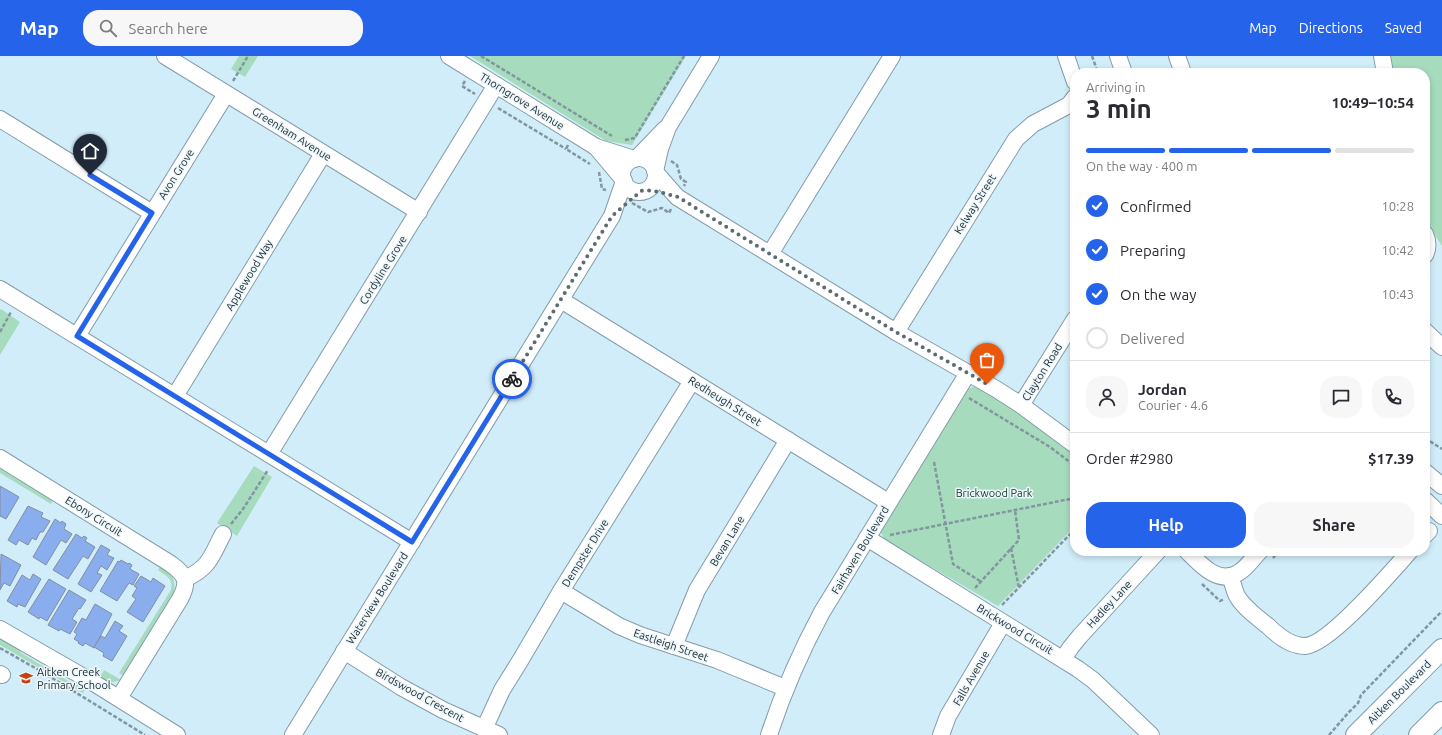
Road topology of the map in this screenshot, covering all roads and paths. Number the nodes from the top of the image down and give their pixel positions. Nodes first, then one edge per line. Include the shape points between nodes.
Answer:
1 (165, 56) edge
2 (248, 56) edge
3 (449, 56) edge
4 (481, 56) edge
5 (684, 56) edge
6 (711, 56) edge
7 (892, 56) edge
8 (1066, 56) edge
9 (1092, 56) edge
10 (1118, 56) edge
11 (1177, 56) edge
12 (1382, 56) edge
13 (1070, 68) edge
14 (1096, 68) edge
15 (1122, 68) edge
16 (1182, 68) edge
17 (1384, 68) edge
18 (496, 85) junction
19 (229, 88) junction
20 (1070, 104) edge
21 (0, 119) edge
22 (668, 127) junction
23 (618, 140) dead end
24 (623, 140) dead end
25 (596, 147) junction
26 (323, 154) junction
27 (636, 159) junction
28 (655, 172) junction
29 (623, 180) junction
30 (642, 191) junction
31 (678, 197) junction
32 (419, 212) junction
33 (152, 213) junction
34 (612, 216) junction
35 (770, 254) junction
36 (0, 288) edge
37 (561, 300) junction
38 (22, 302) junction
39 (1070, 327) edge
40 (0, 332) edge
41 (896, 332) junction
42 (77, 336) junction
43 (1430, 336) edge
44 (1442, 347) edge
45 (968, 373) junction
46 (692, 381) junction
47 (958, 391) junction
48 (175, 396) junction
49 (1021, 405) junction
50 (788, 440) junction
51 (1070, 441) edge
52 (1430, 441) edge
53 (1442, 449) edge
54 (269, 454) junction
55 (0, 458) edge
56 (934, 462) dead end
57 (1070, 462) edge
58 (268, 470) dead end
59 (1430, 476) edge
60 (1442, 486) edge
61 (1070, 499) edge
62 (888, 502) junction
63 (1430, 505) edge
64 (1015, 510) junction
65 (1442, 516) edge
66 (945, 523) junction
67 (223, 534) joint
68 (1070, 534) edge
69 (889, 535) dead end
70 (867, 538) junction
71 (412, 542) junction
72 (1011, 548) junction
73 (1153, 556) edge
74 (1193, 556) edge
75 (1255, 556) edge
76 (1405, 556) edge
77 (1227, 577) junction
78 (185, 578) junction
79 (980, 581) junction
80 (975, 588) dead end
81 (1019, 588) junction
82 (561, 591) junction
83 (1002, 605) dead end
84 (1442, 611) edge
85 (1003, 623) junction
86 (0, 629) edge
87 (1442, 638) edge
88 (674, 646) junction
89 (0, 648) edge
90 (1442, 649) edge
91 (344, 651) junction
92 (1063, 659) junction
93 (1425, 667) junction
94 (786, 688) junction
95 (119, 698) junction
96 (1442, 712) edge
97 (484, 729) junction
98 (145, 735) edge
99 (177, 735) edge
100 (293, 735) edge
101 (499, 735) edge
102 (769, 735) edge
103 (941, 735) edge
104 (1151, 735) edge
105 (1329, 735) edge
106 (1356, 735) edge
107 (1419, 735) edge

1 - 19 street, Greenham Avenue
2 - 19 path
3 - 18 street, Thorngrove Avenue
4 - 23 path
5 - 24 path via 634,138
6 - 22 street
7 - 35 street
8 - 13 street
9 - 14 path
10 - 15 street
11 - 16 street
12 - 17 street
18 - 25 street, Thorngrove Avenue
18 - 32 street, Cordyline Grove
19 - 26 street, Greenham Avenue
19 - 33 street, Avon Grove
20 - 41 street, Kelway Street via 1033,124 1016,139
21 - 33 street
22 - 27 street
22 - 28 street
25 - 27 street, Thorngrove Avenue
25 - 29 street, Thorngrove Avenue
26 - 32 street, Greenham Avenue
26 - 48 street, Applewood Way
27 - 28 street via 646,160 654,166
27 - 29 street via 626,164 622,174
28 - 30 street via 654,182
28 - 31 street
29 - 30 street via 631,189
29 - 34 street, Waterview Boulevard
30 - 31 street
30 - 34 street, Waterview Boulevard
31 - 35 street
32 - 54 street, Cordyline Grove
33 - 42 street, Avon Grove
34 - 37 street, Waterview Boulevard
35 - 41 street
36 - 38 street
37 - 46 street, Redheugh Street
37 - 71 street, Waterview Boulevard
38 - 40 path via 15,314 11,312
38 - 42 street
39 - 49 street, Clayton Road
41 - 45 street
42 - 48 street
43 - 44 street
45 - 47 street, Fairhaven Boulevard
45 - 49 street
46 - 50 street, Redheugh Street
46 - 82 street, Dempster Drive
47 - 57 path
47 - 62 street, Fairhaven Boulevard
48 - 54 street
49 - 51 street
50 - 62 street, Redheugh Street
50 - 88 street, Bevan Lane via 698,590
52 - 53 path
54 - 71 street
55 - 78 street, Ebony Circuit via 171,564 180,570
56 - 66 path
58 - 67 path
59 - 60 street
61 - 64 path
62 - 70 street, Fairhaven Boulevard
63 - 65 street
64 - 66 path
64 - 72 path via 1019,540
66 - 69 path
66 - 79 path via 953,564
67 - 78 street via 207,565
68 - 81 path
70 - 85 street, Brickwood Circuit
70 - 94 street, Fairhaven Boulevard via 822,612
71 - 91 street, Waterview Boulevard
72 - 79 path
72 - 81 path
73 - 92 street, Hadley Lane via 1080,636
74 - 77 street via 1211,573
75 - 77 street via 1237,574
76 - 77 street via 1338,628 1313,644 1304,646 1289,642 1276,634 1237,596
78 - 95 street via 185,588 180,599
79 - 80 path
81 - 83 path
82 - 88 street, Eastleigh Street via 619,626
82 - 97 street, Dempster Drive via 502,690
84 - 105 path via 1361,695 1358,703
85 - 92 street, Brickwood Circuit
85 - 103 street, Falls Avenue via 948,716
86 - 95 street
87 - 93 street
88 - 94 street, Eastleigh Street
89 - 98 path
90 - 93 main road, Aitken Boulevard
91 - 97 street, Birdswood Crescent via 401,687
91 - 100 street, Waterview Boulevard
92 - 104 street, Brickwood Circuit via 1093,680
93 - 106 main road, Aitken Boulevard
94 - 102 street, Fairhaven Boulevard
95 - 99 street
96 - 107 main road
97 - 101 street, Birdswood Crescent

